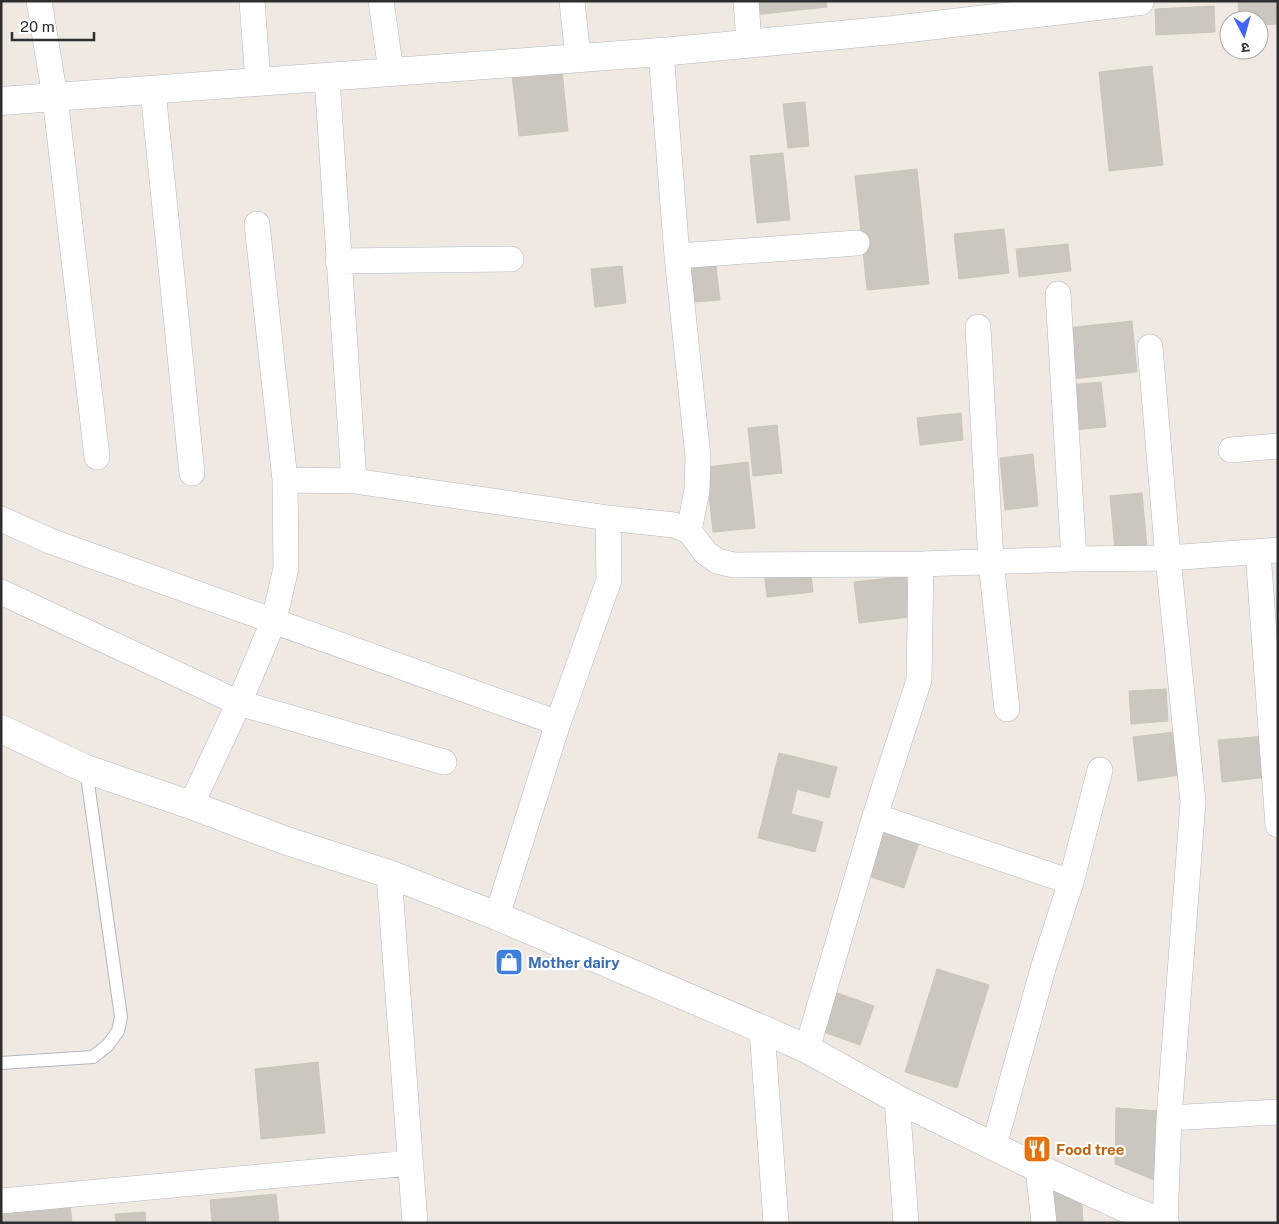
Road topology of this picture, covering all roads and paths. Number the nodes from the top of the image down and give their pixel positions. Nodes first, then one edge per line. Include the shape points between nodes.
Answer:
1 (39, 1) edge
2 (252, 1) edge
3 (380, 1) edge
4 (572, 1) edge
5 (746, 1) edge
6 (1140, 1) edge
7 (1019, 8) edge
8 (750, 42) junction
9 (661, 52) junction
10 (578, 58) junction
11 (390, 71) junction
12 (327, 78) junction
13 (258, 82) junction
14 (153, 91) junction
15 (55, 97) junction
16 (1, 101) edge
17 (257, 224) dead end
18 (857, 243) dead end
19 (677, 256) junction
20 (511, 259) dead end
21 (338, 261) junction
22 (1058, 294) dead end
23 (978, 327) dead end
24 (1150, 347) dead end
25 (1278, 446) edge
26 (1231, 450) dead end
27 (97, 457) dead end
28 (192, 473) dead end
29 (285, 480) junction
30 (354, 481) junction
31 (608, 518) junction
32 (1, 519) edge
33 (688, 530) junction
34 (1268, 551) edge
35 (1168, 558) junction
36 (1074, 559) junction
37 (991, 562) junction
38 (921, 564) junction
39 (1, 592) edge
40 (274, 620) junction
41 (239, 703) junction
42 (1007, 709) dead end
43 (558, 722) junction
44 (1, 729) edge
45 (444, 762) dead end
46 (86, 769) junction
47 (1100, 770) dead end
48 (191, 805) junction
49 (875, 816) junction
50 (1278, 825) edge
51 (389, 874) junction
52 (1071, 882) junction
53 (497, 916) junction
54 (762, 1029) junction
55 (807, 1049) junction
56 (1, 1063) edge
57 (897, 1099) junction
58 (1278, 1112) edge
59 (1169, 1118) junction
60 (994, 1146) junction
61 (410, 1163) junction
62 (1038, 1168) junction
63 (1, 1201) edge
64 (416, 1223) edge
65 (776, 1223) edge
66 (906, 1223) edge
67 (1044, 1223) edge
68 (1165, 1223) edge

1 - 15 street
2 - 13 street
3 - 11 street
4 - 10 street
5 - 8 street
6 - 7 street
7 - 8 street via 893,30
8 - 9 street
9 - 10 street
9 - 19 street
10 - 11 street
11 - 12 street
12 - 13 street
12 - 21 street
13 - 14 street
14 - 15 street
14 - 28 street
15 - 16 street
15 - 27 street
17 - 29 street
18 - 19 street
19 - 33 street via 698,457
20 - 21 street
21 - 30 street
22 - 36 street
23 - 37 street
24 - 35 street
25 - 26 street
29 - 30 street
29 - 40 street via 286,568
30 - 31 street
31 - 33 street via 674,525
31 - 43 street via 609,580
32 - 40 street via 50,541
33 - 38 street via 706,553 717,561 734,565
34 - 35 street
34 - 50 street
35 - 36 street
35 - 59 street via 1193,802
36 - 37 street
37 - 38 street
37 - 42 street
38 - 49 street via 919,680
39 - 41 street
40 - 41 street
40 - 43 street
41 - 45 street
41 - 48 street
43 - 53 street
44 - 46 street
46 - 48 street
46 - 56 lane via 121,1017 118,1031 108,1045 92,1057
47 - 52 street
48 - 51 street
49 - 52 street
49 - 55 street
51 - 53 street
51 - 61 street
52 - 60 street via 1044,965
53 - 54 street
54 - 55 street
54 - 65 street
55 - 57 street
57 - 60 street
57 - 66 street
58 - 59 street
59 - 68 street
60 - 62 street
61 - 63 street
61 - 64 street
62 - 67 street
62 - 68 street

